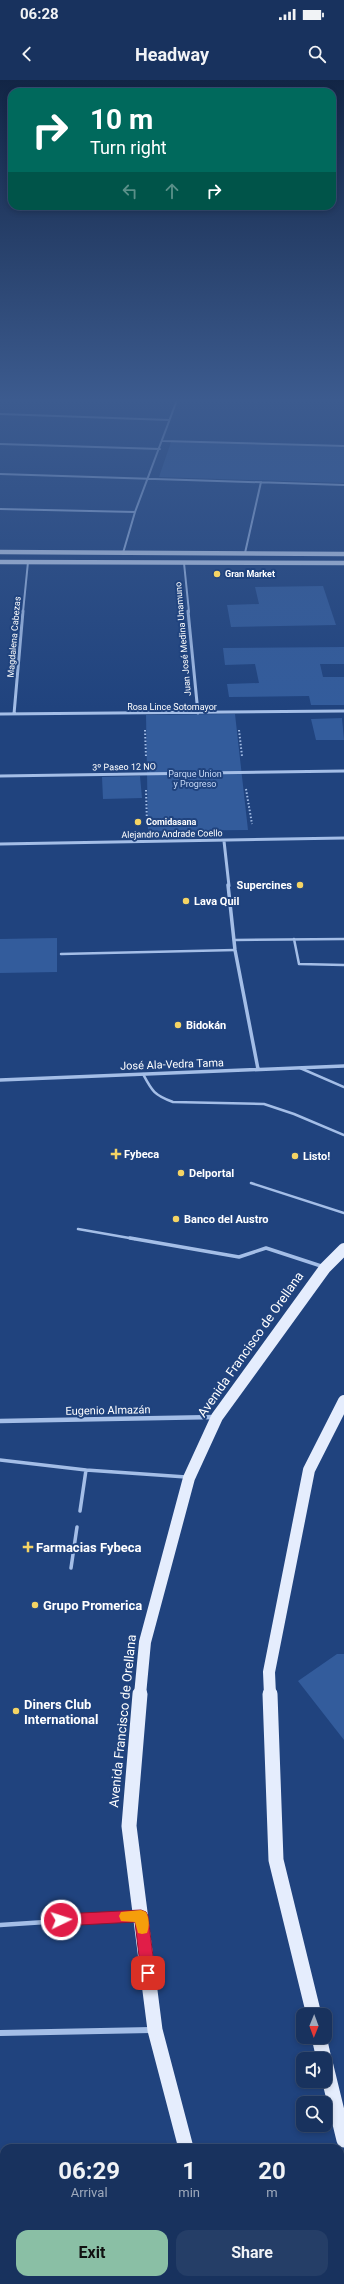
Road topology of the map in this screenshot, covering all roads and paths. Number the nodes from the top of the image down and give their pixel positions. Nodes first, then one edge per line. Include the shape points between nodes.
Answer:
1 (139, 503) edge
2 (256, 503) edge
3 (0, 509) edge
4 (135, 512) junction
5 (0, 552) edge
6 (123, 553) junction
7 (245, 553) junction
8 (344, 554) edge
9 (0, 562) edge
10 (28, 562) junction
11 (184, 563) junction
12 (344, 564) edge
13 (344, 711) edge
14 (237, 713) junction
15 (0, 714) edge
16 (14, 714) junction
17 (144, 714) junction
18 (198, 714) junction
19 (344, 771) edge
20 (243, 772) junction
21 (146, 774) junction
22 (0, 776) edge
23 (344, 838) edge
24 (254, 840) junction
25 (224, 841) junction
26 (148, 842) junction
27 (0, 844) edge
28 (234, 940) junction
29 (294, 940) junction
30 (344, 940) edge
31 (234, 950) junction
32 (61, 954) dead end
33 (344, 965) edge
34 (344, 1066) edge
35 (299, 1068) junction
36 (258, 1069) junction
37 (143, 1074) junction
38 (0, 1080) edge
39 (344, 1087) edge
40 (344, 1135) edge
41 (251, 1183) dead end
42 (344, 1213) edge
43 (78, 1229) dead end
44 (344, 1250) edge
45 (325, 1268) junction
46 (344, 1401) edge
47 (217, 1417) junction
48 (0, 1421) edge
49 (0, 1460) edge
50 (86, 1470) junction
51 (189, 1478) junction
52 (80, 1511) dead end
53 (77, 1527) dead end
54 (71, 1568) dead end
55 (141, 1916) junction
56 (0, 1925) edge
57 (312, 2008) edge
58 (156, 2030) junction
59 (0, 2033) edge
60 (332, 2088) edge
61 (344, 2140) edge
62 (185, 2144) edge

1 - 4 street
2 - 7 street
3 - 4 street
4 - 6 street
5 - 6 main road
6 - 7 main road
7 - 8 main road
9 - 10 main road
10 - 11 main road
10 - 16 street, Magdalena Cabezas
11 - 12 main road
11 - 18 street, Juan José Medina Unamuno
13 - 14 street, Rosa Lince Sotomayor
14 - 18 street, Rosa Lince Sotomayor
14 - 20 path
15 - 16 street, Rosa Lince Sotomayor
16 - 17 street, Rosa Lince Sotomayor
17 - 18 street, Rosa Lince Sotomayor
17 - 21 path
19 - 20 street, 3º Paseo 12 NO
20 - 21 street, 3º Paseo 12 NO
20 - 24 path
21 - 22 street, 3º Paseo 12 NO
21 - 26 path
23 - 24 street, Alejandro Andrade Coello
24 - 25 street, Alejandro Andrade Coello
25 - 26 street, Alejandro Andrade Coello
25 - 28 street
26 - 27 street, Alejandro Andrade Coello
28 - 29 lane
28 - 31 street
29 - 30 lane
29 - 33 lane via 299,964
31 - 32 lane
31 - 36 street
34 - 35 street, José Ala-Vedra Tama
35 - 36 street, José Ala-Vedra Tama
35 - 39 lane
36 - 37 street, José Ala-Vedra Tama
37 - 38 street, José Ala-Vedra Tama
37 - 40 lane via 152,1091 177,1103 248,1101 265,1104
41 - 42 lane
43 - 45 lane via 239,1256 266,1248
44 - 45 main road, Avenida Francisco de Orellana
45 - 47 main road, Avenida Francisco de Orellana
46 - 57 main road via 309,1470 269,1672 276,1860
47 - 48 street, Eugenio Almazán
47 - 51 main road, Avenida Francisco de Orellana
49 - 50 lane
50 - 51 lane
50 - 52 lane
51 - 55 main road, Avenida Francisco de Orellana via 145,1642 129,1826
53 - 54 lane
55 - 56 lane
55 - 58 main road, Avenida Francisco de Orellana
58 - 59 street
58 - 62 main road, Avenida Francisco de Orellana
60 - 61 main road

